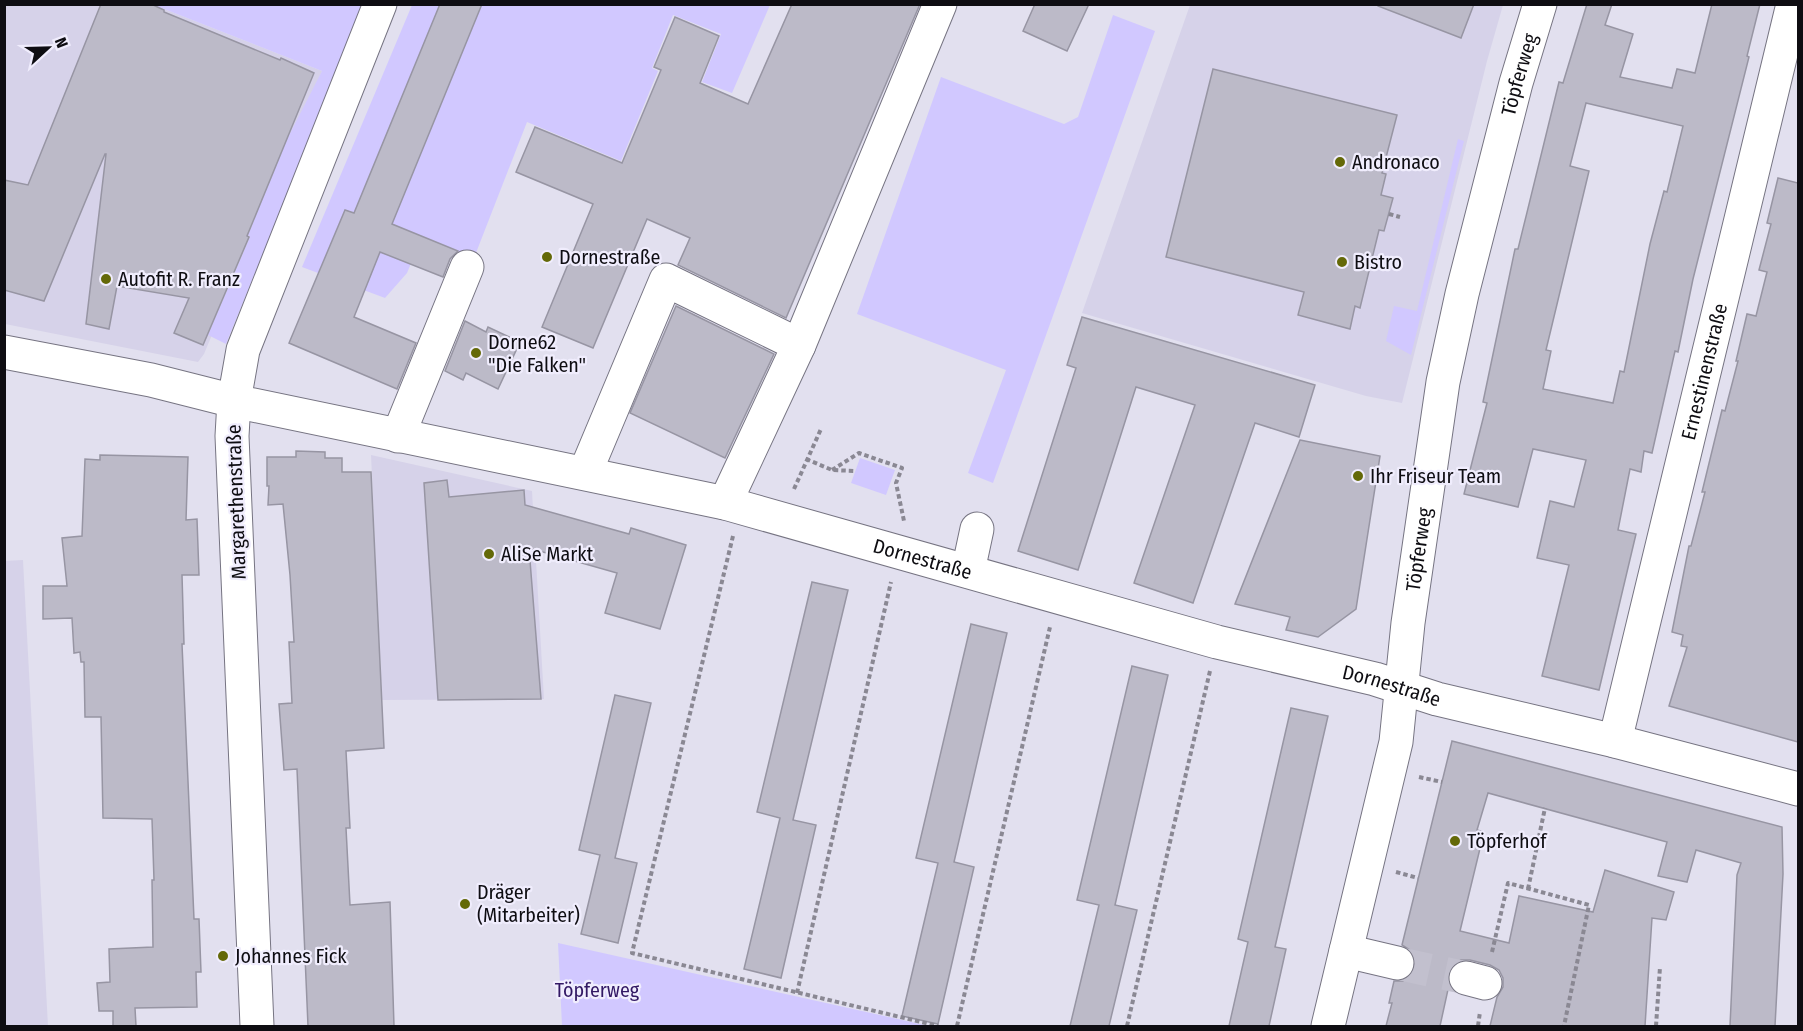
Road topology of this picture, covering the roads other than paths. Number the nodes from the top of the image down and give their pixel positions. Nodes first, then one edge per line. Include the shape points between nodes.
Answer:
1 (380, 4) edge
2 (940, 4) edge
3 (1540, 4) edge
4 (1793, 4) edge
5 (467, 267) dead end
6 (799, 345) junction
7 (4, 352) edge
8 (234, 401) junction
9 (398, 436) junction
10 (585, 473) junction
11 (732, 506) junction
12 (977, 529) dead end
13 (968, 571) junction
14 (1403, 688) junction
15 (1616, 741) junction
16 (1798, 789) edge
17 (1346, 951) junction
18 (1397, 963) tunnel mouth
19 (257, 1026) edge
20 (1328, 1026) edge

1 - 8 street, Margarethenstraße via 243,350
2 - 6 street
3 - 14 street, Töpferweg via 1462,294 1443,382 1408,624
4 - 15 street, Ernestinenstraße
5 - 9 street
6 - 10 street via 666,280
6 - 11 street
7 - 8 street, Dornestraße via 151,380
8 - 9 street, Dornestraße
8 - 19 street, Margarethenstraße via 232,436
9 - 10 street, Dornestraße
10 - 11 street, Dornestraße
11 - 13 street, Dornestraße
12 - 13 street
13 - 14 street, Dornestraße via 1217,642
14 - 15 street, Dornestraße
14 - 17 street, Töpferweg via 1396,742
15 - 16 street, Dornestraße
17 - 18 street
17 - 20 street, Töpferweg

